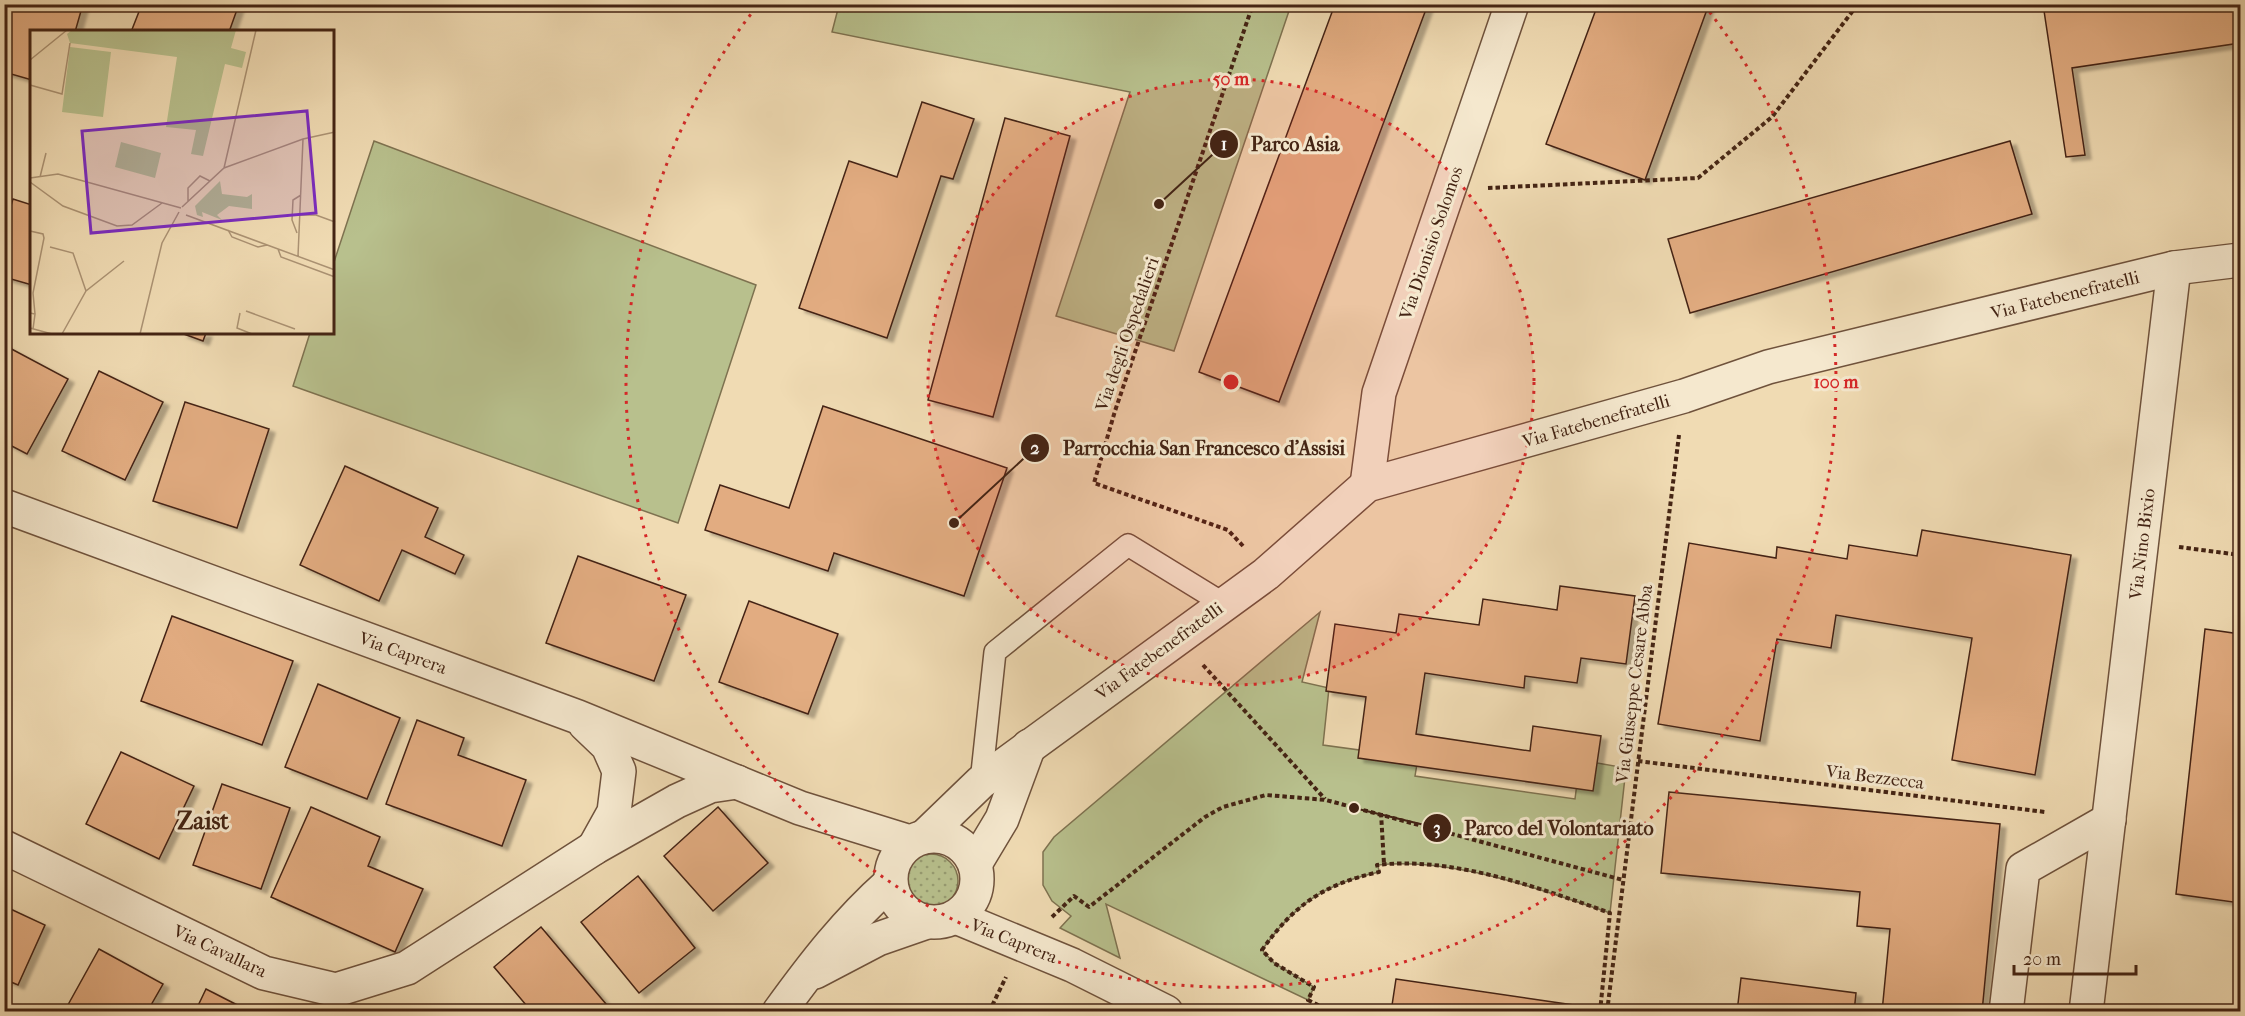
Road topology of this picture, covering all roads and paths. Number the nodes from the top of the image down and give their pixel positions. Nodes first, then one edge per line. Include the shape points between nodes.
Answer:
1 (1253, 4) edge
2 (1512, 4) edge
3 (1858, 4) edge
4 (1449, 190) junction
5 (2241, 260) edge
6 (2175, 268) junction
7 (1684, 396) junction
8 (1367, 485) junction
9 (4, 506) edge
10 (2142, 542) junction
11 (2241, 555) edge
12 (1266, 574) junction
13 (1224, 604) junction
14 (1178, 639) junction
15 (578, 717) junction
16 (1029, 746) junction
17 (1638, 761) junction
18 (981, 782) junction
19 (737, 783) junction
20 (1326, 800) junction
21 (1381, 813) junction
22 (2050, 813) dead end
23 (2109, 820) junction
24 (4, 847) edge
25 (594, 848) junction
26 (905, 856) junction
27 (1384, 864) junction
28 (976, 872) junction
29 (1623, 880) junction
30 (941, 920) junction
31 (1032, 936) junction
32 (1072, 965) junction
33 (803, 979) junction
34 (779, 1011) edge
35 (1166, 1011) edge
36 (1332, 1011) edge
37 (1600, 1011) edge
38 (1607, 1011) edge
39 (2006, 1011) edge
40 (2086, 1011) edge

1 - 12 path, Via degli Ospedalieri via 1094,483 1228,530
2 - 4 street, Via Dionisio Solomos
3 - 4 path via 1772,117 1698,178
4 - 8 street, Via Dionisio Solomos via 1379,393
5 - 6 street, Via Fatebenefratelli
6 - 7 street, Via Fatebenefratelli via 1768,367
6 - 10 street, Via Nino Bixio
7 - 8 street, Via Fatebenefratelli
7 - 17 path, Via Giuseppe Cesare Abba
8 - 12 street, Via Fatebenefratelli
9 - 15 street, Via Caprera
10 - 11 path
10 - 23 street, Via Nino Bixio
12 - 13 street, Via Fatebenefratelli
13 - 14 street, Via Fatebenefratelli
13 - 18 lane via 1128,545 995,652
14 - 16 street, Via Fatebenefratelli
14 - 20 path
15 - 19 street, Via Caprera
15 - 25 street, Via Cavallara via 608,746 619,771 614,812
16 - 18 street, Via Fatebenefratelli
16 - 28 street via 1002,819
17 - 22 path, Via Bezzecca
17 - 29 path, Via Giuseppe Cesare Abba
18 - 26 street, Via Fatebenefratelli
19 - 25 street, Via Cavallara via 710,786 677,801
19 - 26 street, Via Caprera
20 - 21 path
20 - 31 path via 1266,795 1223,807 1089,906 1074,896
21 - 27 path
21 - 29 path
23 - 39 street via 2023,869
23 - 40 street, Via Nino Bixio
24 - 25 street, Via Cavallara via 264,974 336,990 406,968
26 - 28 street via 937,836 949,838 960,845
26 - 30 street via 894,897 913,917
26 - 33 street, Via Fatebenefratelli
27 - 36 path via 1377,865 1379,872 1343,881 1307,900 1262,950 1274,963 1314,987 1308,1000
27 - 37 path via 1472,872 1610,913
28 - 30 street via 975,894 967,907
28 - 31 street, Via Caprera via 997,911
29 - 38 path, Via Giuseppe Cesare Abba
30 - 32 street, Via Caprera
30 - 33 street via 878,939
31 - 32 street, Via Caprera
32 - 35 street, Via Caprera
33 - 34 street, Via Fatebenefratelli

